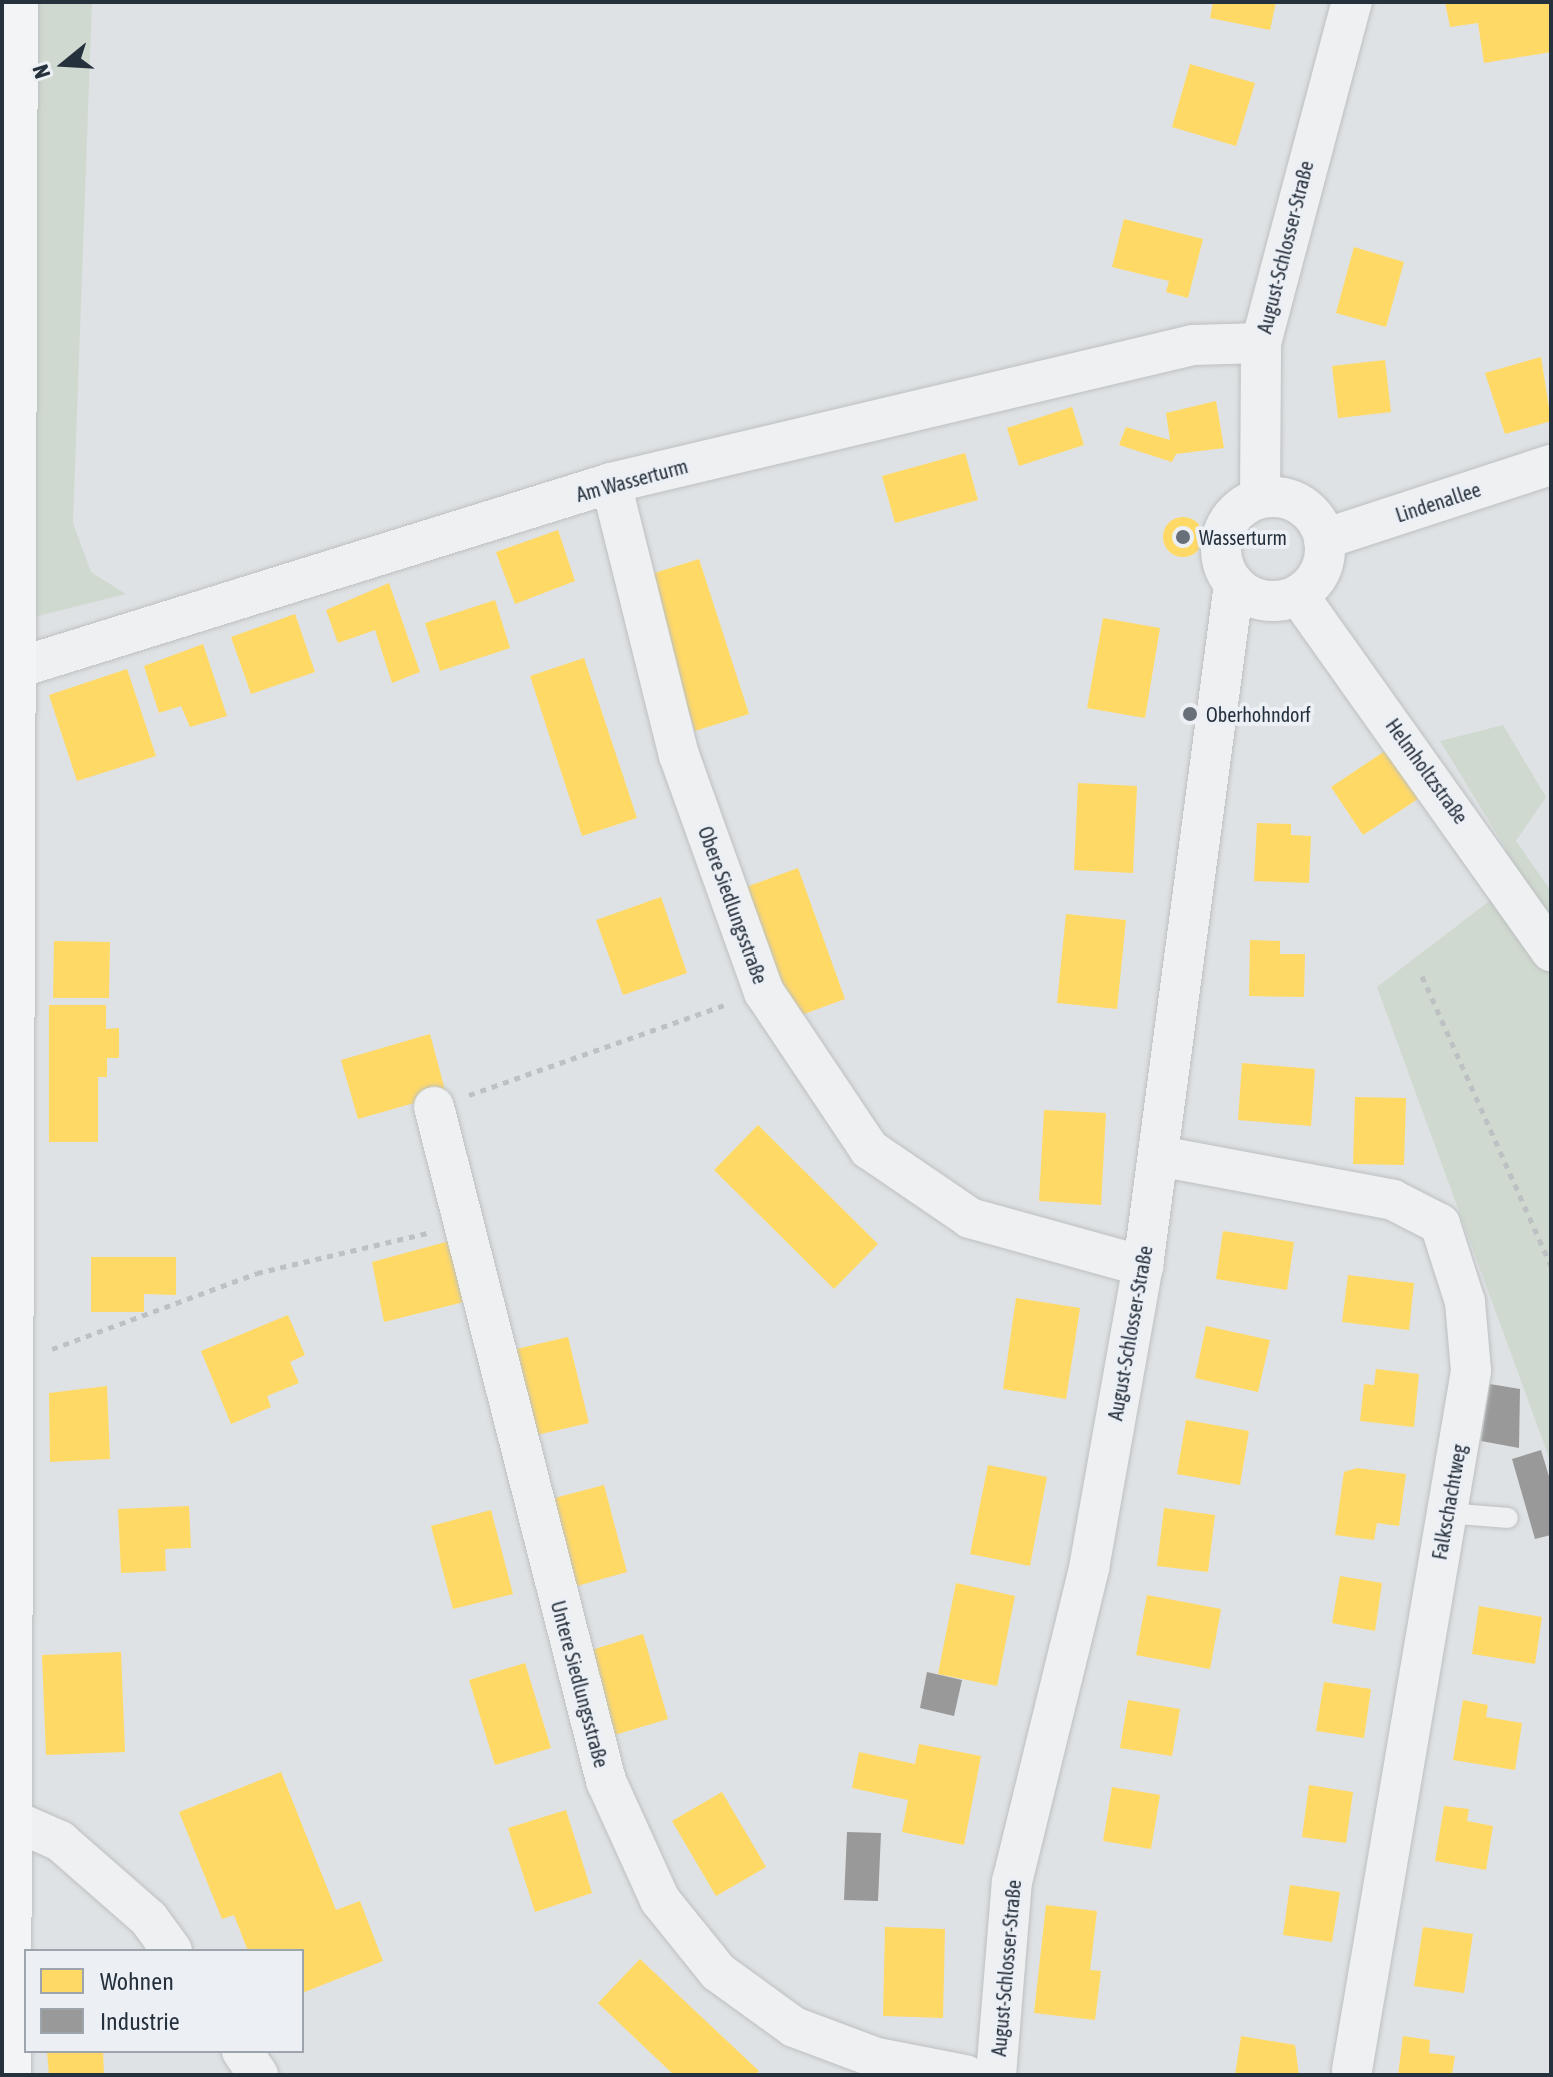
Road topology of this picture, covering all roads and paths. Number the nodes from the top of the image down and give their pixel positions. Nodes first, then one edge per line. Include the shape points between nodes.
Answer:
1 (16, 2) edge
2 (1352, 2) edge
3 (1261, 343) junction
4 (1551, 465) edge
5 (611, 483) junction
6 (1260, 498) junction
7 (1324, 539) junction
8 (1234, 584) junction
9 (1298, 595) junction
10 (14, 669) junction
11 (1551, 951) edge
12 (1422, 976) dead end
13 (764, 992) junction
14 (434, 1107) joint
15 (8, 1135) edge
16 (1159, 1156) junction
17 (463, 1223) junction
18 (1143, 1266) junction
19 (1551, 1266) edge
20 (12, 1354) junction
21 (1447, 1513) junction
22 (1508, 1518) dead end
23 (10, 1819) junction
24 (171, 1949) edge
25 (243, 2053) edge
26 (1352, 2070) dead end
27 (9, 2075) edge
28 (258, 2075) edge
29 (965, 2075) edge
30 (996, 2075) edge

1 - 10 main road
2 - 3 street, August-Schlosser-Straße
3 - 5 street, Am Wasserturm via 1193,345
3 - 6 street, August-Schlosser-Straße
4 - 7 street, Lindenallee
5 - 10 street, Am Wasserturm
5 - 13 street, Obere Siedlungsstraße via 679,755
6 - 7 street via 1308,510
6 - 8 street via 1243,505 1222,534 1220,552
7 - 9 street via 1320,571
8 - 9 street via 1265,601
8 - 16 street, August-Schlosser-Straße
9 - 11 street, Helmholtzstraße
10 - 15 main road
12 - 19 path
13 - 14 path
13 - 18 street, Obere Siedlungsstraße via 869,1149 970,1218
14 - 17 street, Untere Siedlungsstraße
15 - 20 main road
16 - 18 street, August-Schlosser-Straße
16 - 21 street, Falkschachtweg via 1393,1200 1440,1224 1465,1302 1471,1371
17 - 20 path via 333,1251 40,1353
17 - 29 street, Untere Siedlungsstraße via 606,1781 660,1900 718,1972 794,2027 877,2058
18 - 30 street, August-Schlosser-Straße via 1089,1568 1012,1882
20 - 23 main road
21 - 22 lane
21 - 26 street, Falkschachtweg
23 - 24 street via 60,1841 149,1919
23 - 27 main road
25 - 28 street

